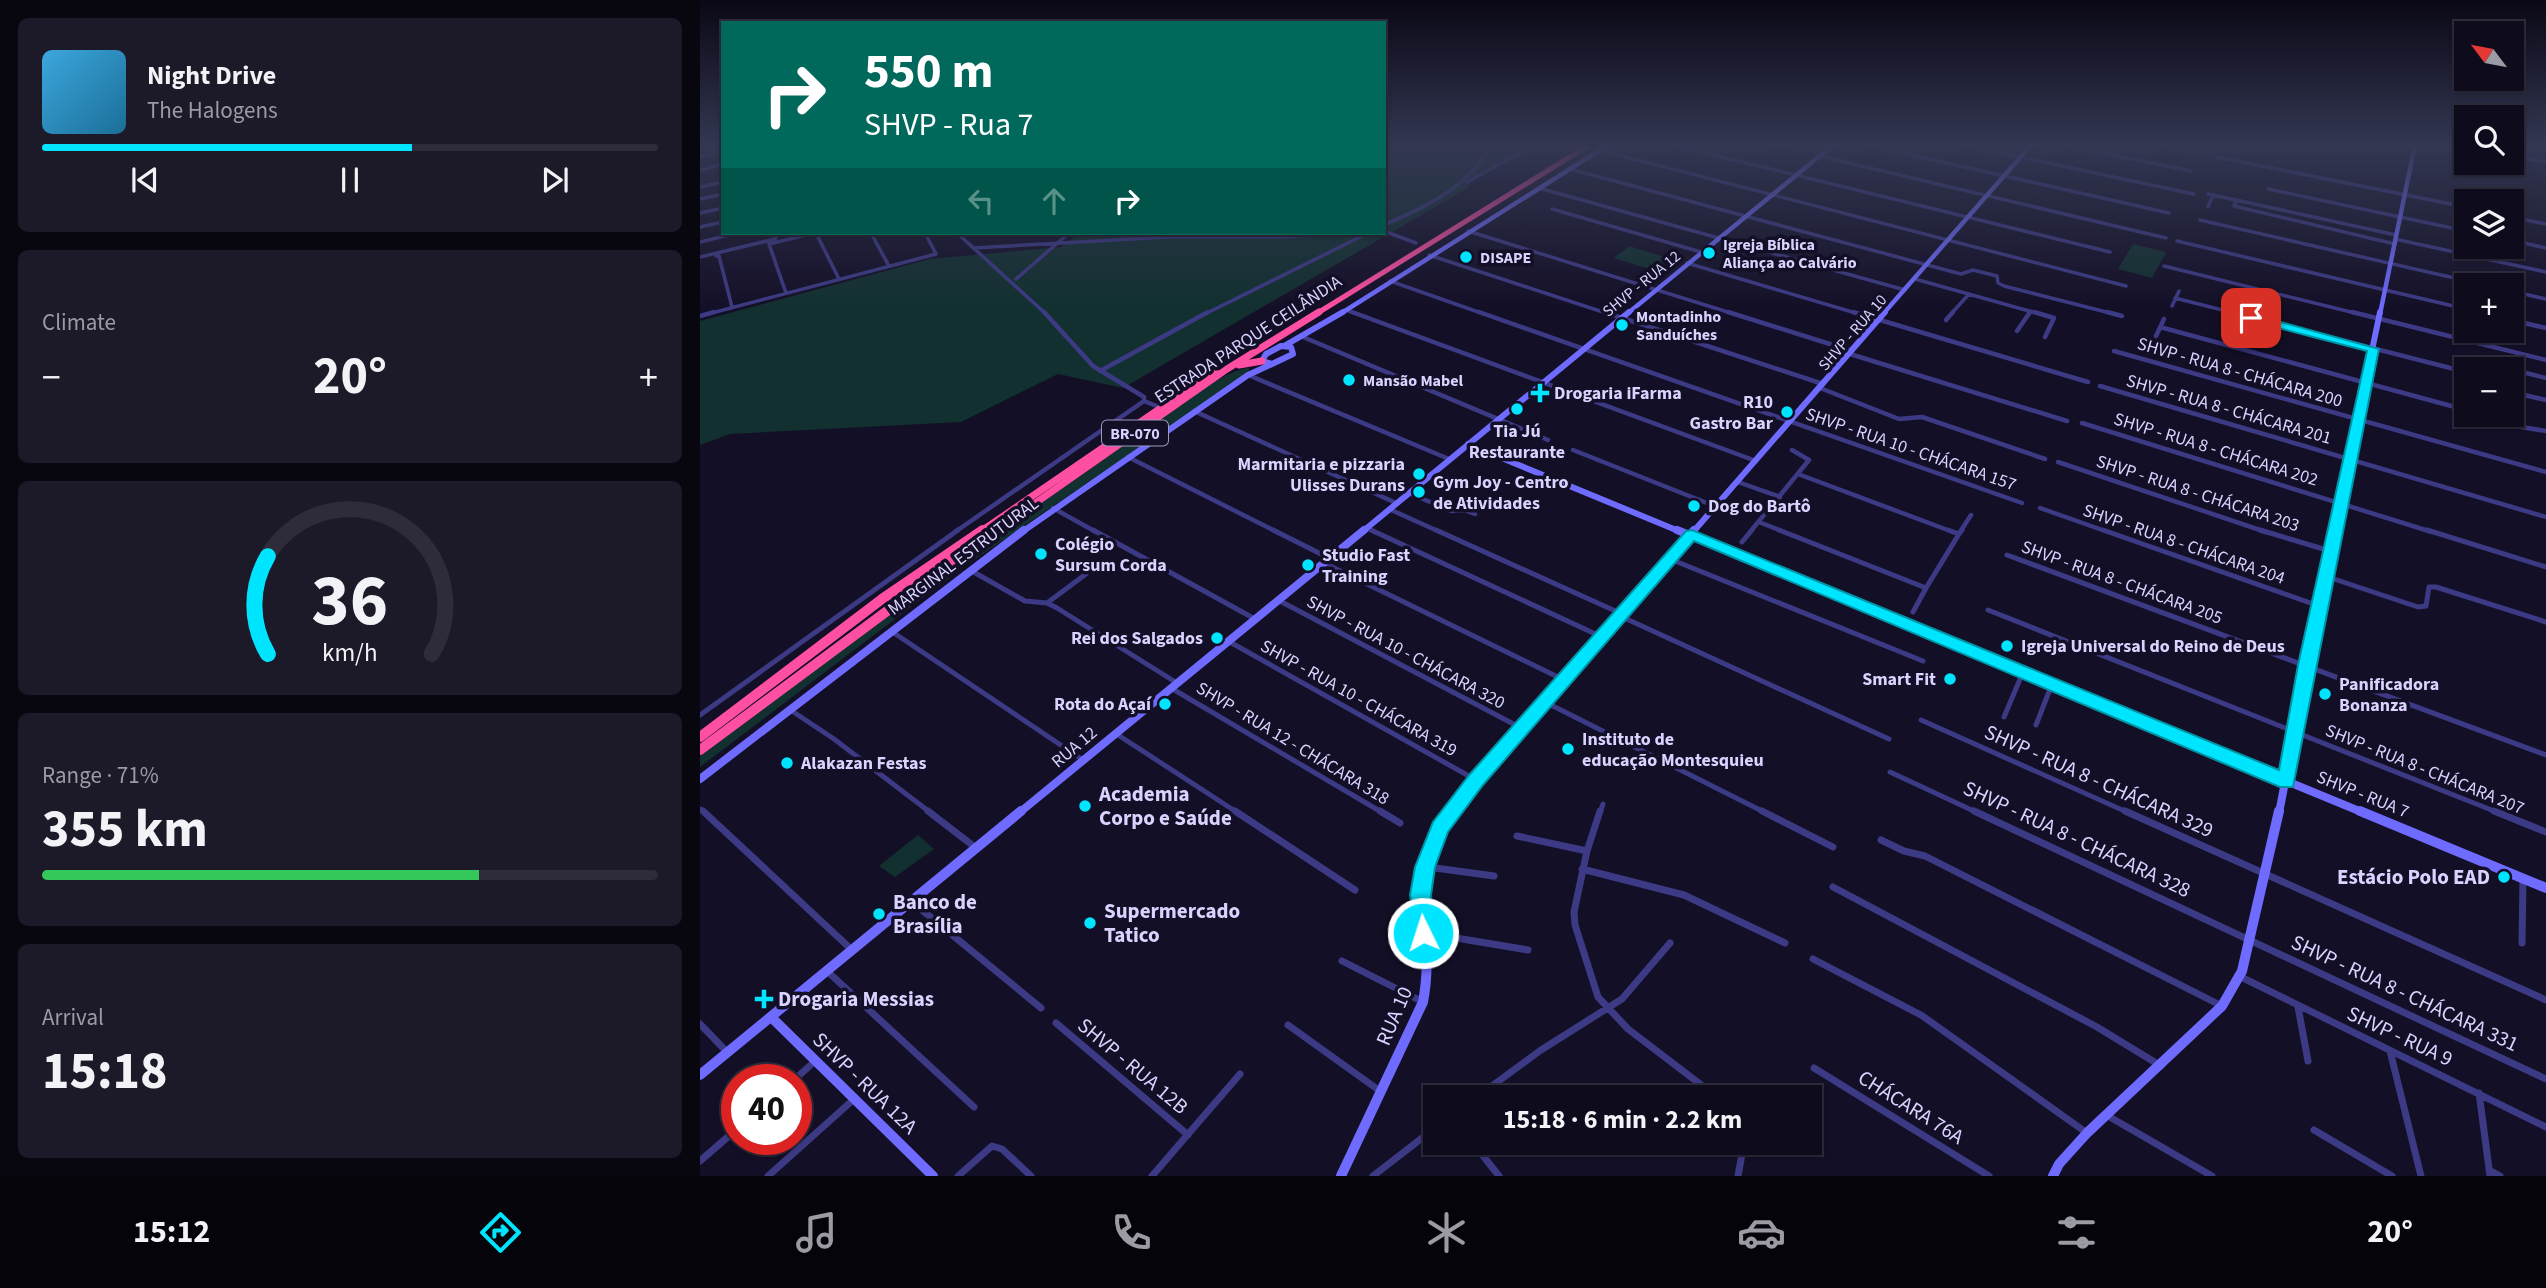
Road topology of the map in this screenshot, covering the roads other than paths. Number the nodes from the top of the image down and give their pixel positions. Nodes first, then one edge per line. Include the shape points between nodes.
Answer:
1 (1442, 200) edge
2 (1488, 200) edge
3 (1500, 200) edge
4 (1519, 200) edge
5 (1580, 200) edge
6 (1686, 200) edge
7 (1766, 200) edge
8 (1791, 200) edge
9 (1898, 200) edge
10 (1983, 200) edge
11 (2004, 200) edge
12 (2110, 200) edge
13 (2211, 200) edge
14 (2236, 200) joint
15 (2316, 200) edge
16 (2404, 200) edge
17 (2430, 200) edge
18 (2454, 205) edge
19 (2208, 206) dead end
20 (721, 208) edge
21 (1552, 208) dead end
22 (700, 213) edge
23 (2169, 213) dead end
24 (1746, 216) junction
25 (1968, 217) junction
26 (2400, 217) junction
27 (2200, 220) dead end
28 (2524, 220) edge
29 (721, 222) edge
30 (1386, 224) edge
31 (2546, 224) edge
32 (700, 227) edge
33 (2454, 228) edge
34 (1468, 231) junction
35 (1386, 232) edge
36 (729, 235) edge
37 (778, 235) edge
38 (807, 235) edge
39 (816, 235) edge
40 (872, 235) edge
41 (926, 235) edge
42 (959, 235) edge
43 (1067, 235) edge
44 (1312, 235) edge
45 (1364, 235) edge
46 (2166, 238) dead end
47 (1717, 239) junction
48 (2395, 239) junction
49 (1949, 240) junction
50 (2177, 241) dead end
51 (700, 242) edge
52 (1058, 243) junction
53 (1416, 243) junction
54 (2524, 243) edge
55 (973, 248) junction
56 (2546, 248) edge
57 (1701, 252) junction
58 (2109, 252) dead end
59 (1429, 255) junction
60 (700, 259) edge
61 (1687, 263) junction
62 (2391, 264) junction
63 (1927, 265) junction
64 (2164, 265) dead end
65 (889, 266) junction
66 (2546, 272) edge
67 (2454, 278) edge
68 (839, 279) junction
69 (1016, 279) dead end
70 (1915, 279) junction
71 (1390, 281) junction
72 (2126, 286) dead end
73 (1655, 290) junction
74 (1905, 290) junction
75 (2385, 290) junction
76 (2179, 291) dead end
77 (786, 293) junction
78 (1969, 294) junction
79 (2524, 294) edge
80 (2175, 298) junction
81 (2546, 299) edge
82 (2172, 306) dead end
83 (2454, 306) edge
84 (732, 307) junction
85 (1346, 310) junction
86 (2031, 311) junction
87 (700, 316) edge
88 (2122, 316) dead end
89 (1620, 318) junction
90 (2379, 318) junction
91 (2164, 319) dead end
92 (1879, 320) junction
93 (1946, 320) dead end
94 (2524, 323) edge
95 (2160, 327) junction
96 (2546, 328) edge
97 (1289, 331) junction
98 (2017, 331) dead end
99 (2157, 336) dead end
100 (2045, 337) dead end
101 (1300, 340) junction
102 (1283, 346) junction
103 (1293, 349) junction
104 (1583, 349) junction
105 (2373, 349) junction
106 (2114, 351) dead end
107 (1851, 352) junction
108 (2546, 360) edge
109 (1262, 361) junction
110 (1272, 364) junction
111 (1236, 366) junction
112 (1227, 369) junction
113 (2454, 369) edge
114 (1100, 371) junction
115 (1253, 372) junction
116 (2524, 372) edge
117 (2546, 378) edge
118 (2088, 382) dead end
119 (1541, 383) junction
120 (2366, 383) junction
121 (1822, 386) junction
122 (2100, 386) dead end
123 (2524, 394) edge
124 (2546, 400) edge
125 (1144, 401) junction
126 (1159, 407) junction
127 (2454, 407) edge
128 (1194, 411) junction
129 (1497, 419) junction
130 (2359, 419) junction
131 (1791, 421) junction
132 (2067, 421) dead end
133 (2082, 423) dead end
134 (2521, 427) edge
135 (2546, 431) edge
136 (1548, 439) dead end
137 (1468, 444) junction
138 (1573, 450) dead end
139 (1792, 450) dead end
140 (1127, 456) junction
141 (1449, 459) junction
142 (2045, 459) dead end
143 (2350, 459) junction
144 (1756, 461) junction
145 (2058, 462) dead end
146 (2546, 472) edge
147 (1798, 474) junction
148 (1738, 482) junction
149 (1409, 493) junction
150 (1780, 497) junction
151 (1396, 503) junction
152 (2022, 503) dead end
153 (2341, 503) junction
154 (1717, 507) junction
155 (1053, 508) junction
156 (2040, 508) dead end
157 (1389, 509) junction
158 (1475, 514) dead end
159 (1971, 515) dead end
160 (2546, 517) edge
161 (1759, 522) junction
162 (1367, 528) junction
163 (1959, 534) junction
164 (1692, 535) junction
165 (1742, 542) dead end
166 (2330, 551) junction
167 (2007, 555) dead end
168 (1670, 559) junction
169 (1326, 560) junction
170 (2546, 567) edge
171 (970, 570) junction
172 (1086, 574) dead end
173 (2325, 576) junction
174 (1926, 588) junction
175 (1278, 600) junction
176 (1047, 603) junction
177 (2319, 606) junction
178 (1988, 610) dead end
179 (1913, 612) dead end
180 (1621, 615) junction
181 (1255, 619) junction
182 (2546, 622) edge
183 (891, 631) junction
184 (1602, 637) junction
185 (1228, 641) junction
186 (1923, 661) dead end
187 (2306, 665) junction
188 (2023, 672) junction
189 (1564, 680) junction
190 (2053, 684) junction
191 (1174, 685) junction
192 (1545, 702) junction
193 (789, 709) junction
194 (700, 715) edge
195 (2004, 717) dead end
196 (1921, 720) dead end
197 (2036, 725) dead end
198 (1521, 728) junction
199 (2294, 731) junction
200 (1115, 733) junction
201 (700, 737) edge
202 (1889, 739) dead end
203 (700, 750) edge
204 (2546, 755) edge
205 (1083, 760) junction
206 (1890, 772) dead end
207 (700, 779) edge
208 (1476, 779) junction
209 (2286, 781) junction
210 (1603, 804) dead end
211 (700, 809) edge
212 (1400, 823) dead end
213 (2546, 832) edge
214 (1517, 836) dead end
215 (1881, 840) dead end
216 (1833, 847) dead end
217 (975, 848) junction
218 (1587, 851) junction
219 (1425, 867) junction
220 (1582, 869) junction
221 (2264, 874) junction
222 (1494, 876) dead end
223 (2523, 878) junction
224 (1833, 887) dead end
225 (2546, 888) edge
226 (1355, 890) dead end
227 (911, 901) junction
228 (1423, 933) junction
229 (2249, 938) junction
230 (1670, 943) dead end
231 (1785, 943) dead end
232 (2522, 943) dead end
233 (852, 950) junction
234 (1528, 950) dead end
235 (1813, 959) dead end
236 (1342, 961) dead end
237 (827, 971) junction
238 (2239, 976) junction
239 (2546, 1000) edge
240 (1423, 1002) junction
241 (2222, 1006) junction
242 (2298, 1007) junction
243 (1041, 1008) dead end
244 (1607, 1009) junction
245 (771, 1017) junction
246 (1056, 1023) dead end
247 (700, 1024) edge
248 (1288, 1025) dead end
249 (2390, 1051) junction
250 (727, 1052) junction
251 (2308, 1061) dead end
252 (814, 1062) junction
253 (812, 1064) edge
254 (2161, 1066) junction
255 (1814, 1068) dead end
256 (700, 1074) edge
257 (1240, 1074) dead end
258 (2546, 1079) edge
259 (1493, 1085) edge
260 (1701, 1085) edge
261 (1380, 1091) junction
262 (2479, 1093) junction
263 (853, 1100) junction
264 (974, 1107) dead end
265 (2108, 1116) junction
266 (2546, 1127) edge
267 (2314, 1130) dead end
268 (2087, 1133) junction
269 (1188, 1135) junction
270 (1423, 1137) edge
271 (721, 1143) edge
272 (1482, 1155) edge
273 (1742, 1155) edge
274 (700, 1161) edge
275 (2489, 1173) edge
276 (927, 1174) edge
277 (768, 1176) edge
278 (958, 1176) edge
279 (1031, 1176) edge
280 (1152, 1176) edge
281 (1341, 1176) edge
282 (1373, 1176) edge
283 (1499, 1176) edge
284 (1738, 1176) edge
285 (1989, 1176) edge
286 (2053, 1176) edge
287 (2212, 1176) edge
288 (2392, 1176) edge
289 (2421, 1176) edge
290 (2500, 1176) edge

1 - 30 street
2 - 53 highway, ESTRADA PARQUE CEILÂNDIA / BR-070
3 - 97 highway, ESTRADA PARQUE CEILÂNDIA / BR-070
4 - 34 street
5 - 47 street
6 - 24 street
7 - 24 street, SHVP - RUA 12
8 - 49 street
9 - 25 street
10 - 25 street, SHVP - RUA 10
11 - 46 street
12 - 23 street
13 - 19 street
14 - 48 street
14 - 48 street via 2234,206 2239,209
15 - 26 street
16 - 26 street
17 - 18 street
20 - 22 street
21 - 57 street
24 - 47 street, SHVP - RUA 12
24 - 63 street
25 - 49 street, SHVP - RUA 10
25 - 58 street
26 - 33 street
26 - 48 street
27 - 62 street
28 - 31 street
29 - 32 street
34 - 59 street
34 - 73 street
35 - 53 street
36 - 51 street
37 - 60 street
38 - 77 street via 769,244
39 - 68 street
40 - 65 street
41 - 65 street via 936,254
42 - 55 street
43 - 52 street
44 - 52 street
45 - 114 street
47 - 57 street, SHVP - RUA 12
47 - 74 street
48 - 62 street
48 - 66 street
49 - 63 street, SHVP - RUA 10
49 - 72 street
50 - 75 street
52 - 55 street
52 - 69 street
53 - 126 highway, ESTRADA PARQUE CEILÂNDIA / BR-070
54 - 56 street
55 - 114 street via 1027,295
57 - 61 street, SHVP - RUA 12
59 - 71 street
59 - 89 street
60 - 84 street via 719,256
61 - 73 street, SHVP - RUA 12
61 - 92 street
62 - 67 street
62 - 75 street
63 - 70 street, SHVP - RUA 10
63 - 88 street via 1963,274 1975,270 1997,276 2004,286
64 - 90 street
65 - 68 street
68 - 77 street
70 - 74 street, SHVP - RUA 10
70 - 78 street
71 - 85 street
71 - 104 street
73 - 89 street, SHVP - RUA 12
73 - 107 street
74 - 92 street, SHVP - RUA 10
75 - 83 street
75 - 90 street
76 - 80 street
77 - 84 street
78 - 86 street
78 - 93 street
79 - 81 street
80 - 82 street
80 - 105 street
84 - 87 street
85 - 101 street
85 - 119 street
86 - 98 street
86 - 100 street via 2055,319
89 - 104 street, SHVP - RUA 12
89 - 121 street
90 - 105 street
90 - 108 street
91 - 95 street
92 - 107 street, SHVP - RUA 10
92 - 118 street
94 - 96 street
95 - 99 street
95 - 120 street
97 - 101 street
97 - 102 highway
97 - 112 highway, ESTRADA PARQUE CEILÂNDIA / BR-070
101 - 102 street
101 - 103 street
101 - 129 street
102 - 103 street
102 - 109 street, MARGINAL ESTRUTURAL
103 - 110 street, MARGINAL ESTRUTURAL via 1287,358
104 - 119 street, SHVP - RUA 12
104 - 131 street
105 - 113 street
105 - 120 street
106 - 130 street, SHVP - RUA 8 - CHÁCARA 200
107 - 121 street, SHVP - RUA 10
107 - 132 street
109 - 110 street
109 - 111 highway
109 - 115 street, MARGINAL ESTRUTURAL
110 - 115 street, MARGINAL ESTRUTURAL
111 - 112 highway
111 - 115 street via 1250,365
112 - 203 highway, ESTRADA PARQUE CEILÂNDIA / BR-070 via 965,552
114 - 125 street
115 - 128 street, MARGINAL ESTRUTURAL
115 - 141 street
116 - 117 street
119 - 129 street, SHVP - RUA 12
119 - 144 street
120 - 127 street
120 - 130 street
121 - 131 street, SHVP - RUA 10
121 - 142 street via 1899,419 1922,417
122 - 143 street, SHVP - RUA 8 - CHÁCARA 201
123 - 124 street
125 - 126 street
125 - 194 street
126 - 201 highway, ESTRADA PARQUE CEILÂNDIA / BR-070 via 882,600
128 - 140 street, MARGINAL ESTRUTURAL
128 - 151 street
129 - 136 street
129 - 137 street, SHVP - RUA 12
130 - 143 street
130 - 146 street, SHVP - RUA 8 - CHÁCARA 200
131 - 144 street, SHVP - RUA 10
131 - 152 street, SHVP - RUA 10 - CHÁCARA 157
133 - 153 street, SHVP - RUA 8 - CHÁCARA 202
134 - 135 street
137 - 141 street, RUA 12
137 - 164 street, SHVP - RUA 7
138 - 154 street
139 - 147 street via 1809,458
140 - 155 street, MARGINAL ESTRUTURAL
140 - 169 street
141 - 149 street, RUA 12
143 - 153 street
143 - 160 street, SHVP - RUA 8 - CHÁCARA 201
144 - 148 street, SHVP - RUA 10
145 - 166 street, SHVP - RUA 8 - CHÁCARA 203
147 - 150 street
147 - 163 street
148 - 150 street
148 - 154 street, SHVP - RUA 10
149 - 151 street, RUA 12
149 - 158 street via 1451,511
150 - 161 street
151 - 157 street, RUA 12
153 - 166 street
153 - 170 street, SHVP - RUA 8 - CHÁCARA 202
154 - 164 street, SHVP - RUA 10
155 - 171 street, MARGINAL ESTRUTURAL
155 - 181 street
156 - 177 street, SHVP - RUA 8 - CHÁCARA 204
157 - 162 street, RUA 12
157 - 180 street
159 - 163 street
161 - 165 street
161 - 174 street
162 - 169 street, RUA 12
162 - 184 street
163 - 174 street
164 - 168 street, RUA 10
164 - 188 street, SHVP - RUA 7
166 - 173 street
167 - 187 street, SHVP - RUA 8 - CHÁCARA 205
168 - 180 street, RUA 10
168 - 186 street
169 - 175 street, RUA 12
169 - 189 street
171 - 176 street, SHVP - RUA 12 - CHÁCARA 318 via 1024,601
171 - 183 street, MARGINAL ESTRUTURAL
172 - 176 street
173 - 177 street
173 - 182 street via 2418,607 2426,606 2429,587 2436,587
174 - 179 street
175 - 181 street, RUA 12
175 - 198 street, SHVP - RUA 10 - CHÁCARA 320
176 - 191 street, SHVP - RUA 12 - CHÁCARA 318
177 - 187 street
178 - 199 street, SHVP - RUA 8 - CHÁCARA 207
180 - 184 street, RUA 10
180 - 202 street
181 - 185 street, RUA 12
183 - 193 street, MARGINAL ESTRUTURAL
183 - 205 street
184 - 189 street, RUA 10
185 - 191 street, RUA 12
185 - 208 street, SHVP - RUA 10 - CHÁCARA 319
187 - 199 street
187 - 204 street, SHVP - RUA 8 - CHÁCARA 205
188 - 190 street, SHVP - RUA 7
188 - 195 street
189 - 192 street, RUA 10
190 - 197 street
190 - 209 street, SHVP - RUA 7
191 - 200 street, RUA 12
191 - 212 street, SHVP - RUA 12 - CHÁCARA 318
192 - 198 street, RUA 10
192 - 216 street
193 - 207 street, MARGINAL ESTRUTURAL
193 - 217 street
196 - 221 street, SHVP - RUA 8 - CHÁCARA 329
198 - 208 street, RUA 10
199 - 209 street
199 - 213 street, SHVP - RUA 8 - CHÁCARA 207
200 - 205 street, RUA 12
200 - 226 street
205 - 217 street, RUA 12
206 - 229 street, SHVP - RUA 8 - CHÁCARA 328
208 - 219 street, RUA 10 via 1436,835
209 - 221 street
209 - 223 street, SHVP - RUA 7
210 - 218 street
211 - 233 street
214 - 218 street
215 - 241 street via 1925,856
217 - 227 street, RUA 12
218 - 220 street
219 - 222 street
219 - 228 street, RUA 10
220 - 231 street via 1684,895
220 - 244 street via 1575,925 1598,997
221 - 229 street
221 - 239 street, SHVP - RUA 8 - CHÁCARA 329
223 - 225 street, SHVP - RUA 7
223 - 232 street
224 - 254 street via 2097,1027
227 - 233 street, RUA 12
227 - 243 street
228 - 234 street
228 - 240 street, RUA 10 via 1427,981
229 - 238 street
229 - 258 street, SHVP - RUA 8 - CHÁCARA 331
230 - 244 street via 1636,985
233 - 237 street, RUA 12
235 - 268 street via 1921,1016
236 - 240 street
237 - 245 street, RUA 12
237 - 264 street
238 - 241 street
238 - 242 street, SHVP - RUA 9
240 - 261 street, RUA 10
241 - 254 street
242 - 249 street, SHVP - RUA 9
242 - 251 street
244 - 259 street
244 - 260 street
245 - 250 street, RUA 12
245 - 252 street, SHVP - RUA 12A
246 - 269 street, SHVP - RUA 12B
247 - 250 street
248 - 261 street
249 - 262 street, SHVP - RUA 9
249 - 289 street
250 - 256 street, RUA 12
252 - 253 street
252 - 263 street, SHVP - RUA 12A
254 - 265 street
255 - 285 street, CHÁCARA 76A
257 - 269 street, SHVP - RUA 12B
261 - 281 street, RUA 10
262 - 266 street, SHVP - RUA 9
262 - 275 street
263 - 276 street, SHVP - RUA 12A
263 - 277 street
265 - 268 street
265 - 287 street
267 - 288 street
268 - 286 street
269 - 280 street, SHVP - RUA 12B
270 - 282 street
271 - 274 street
272 - 283 street
273 - 284 street
275 - 290 street
278 - 279 street via 992,1146 1002,1149

